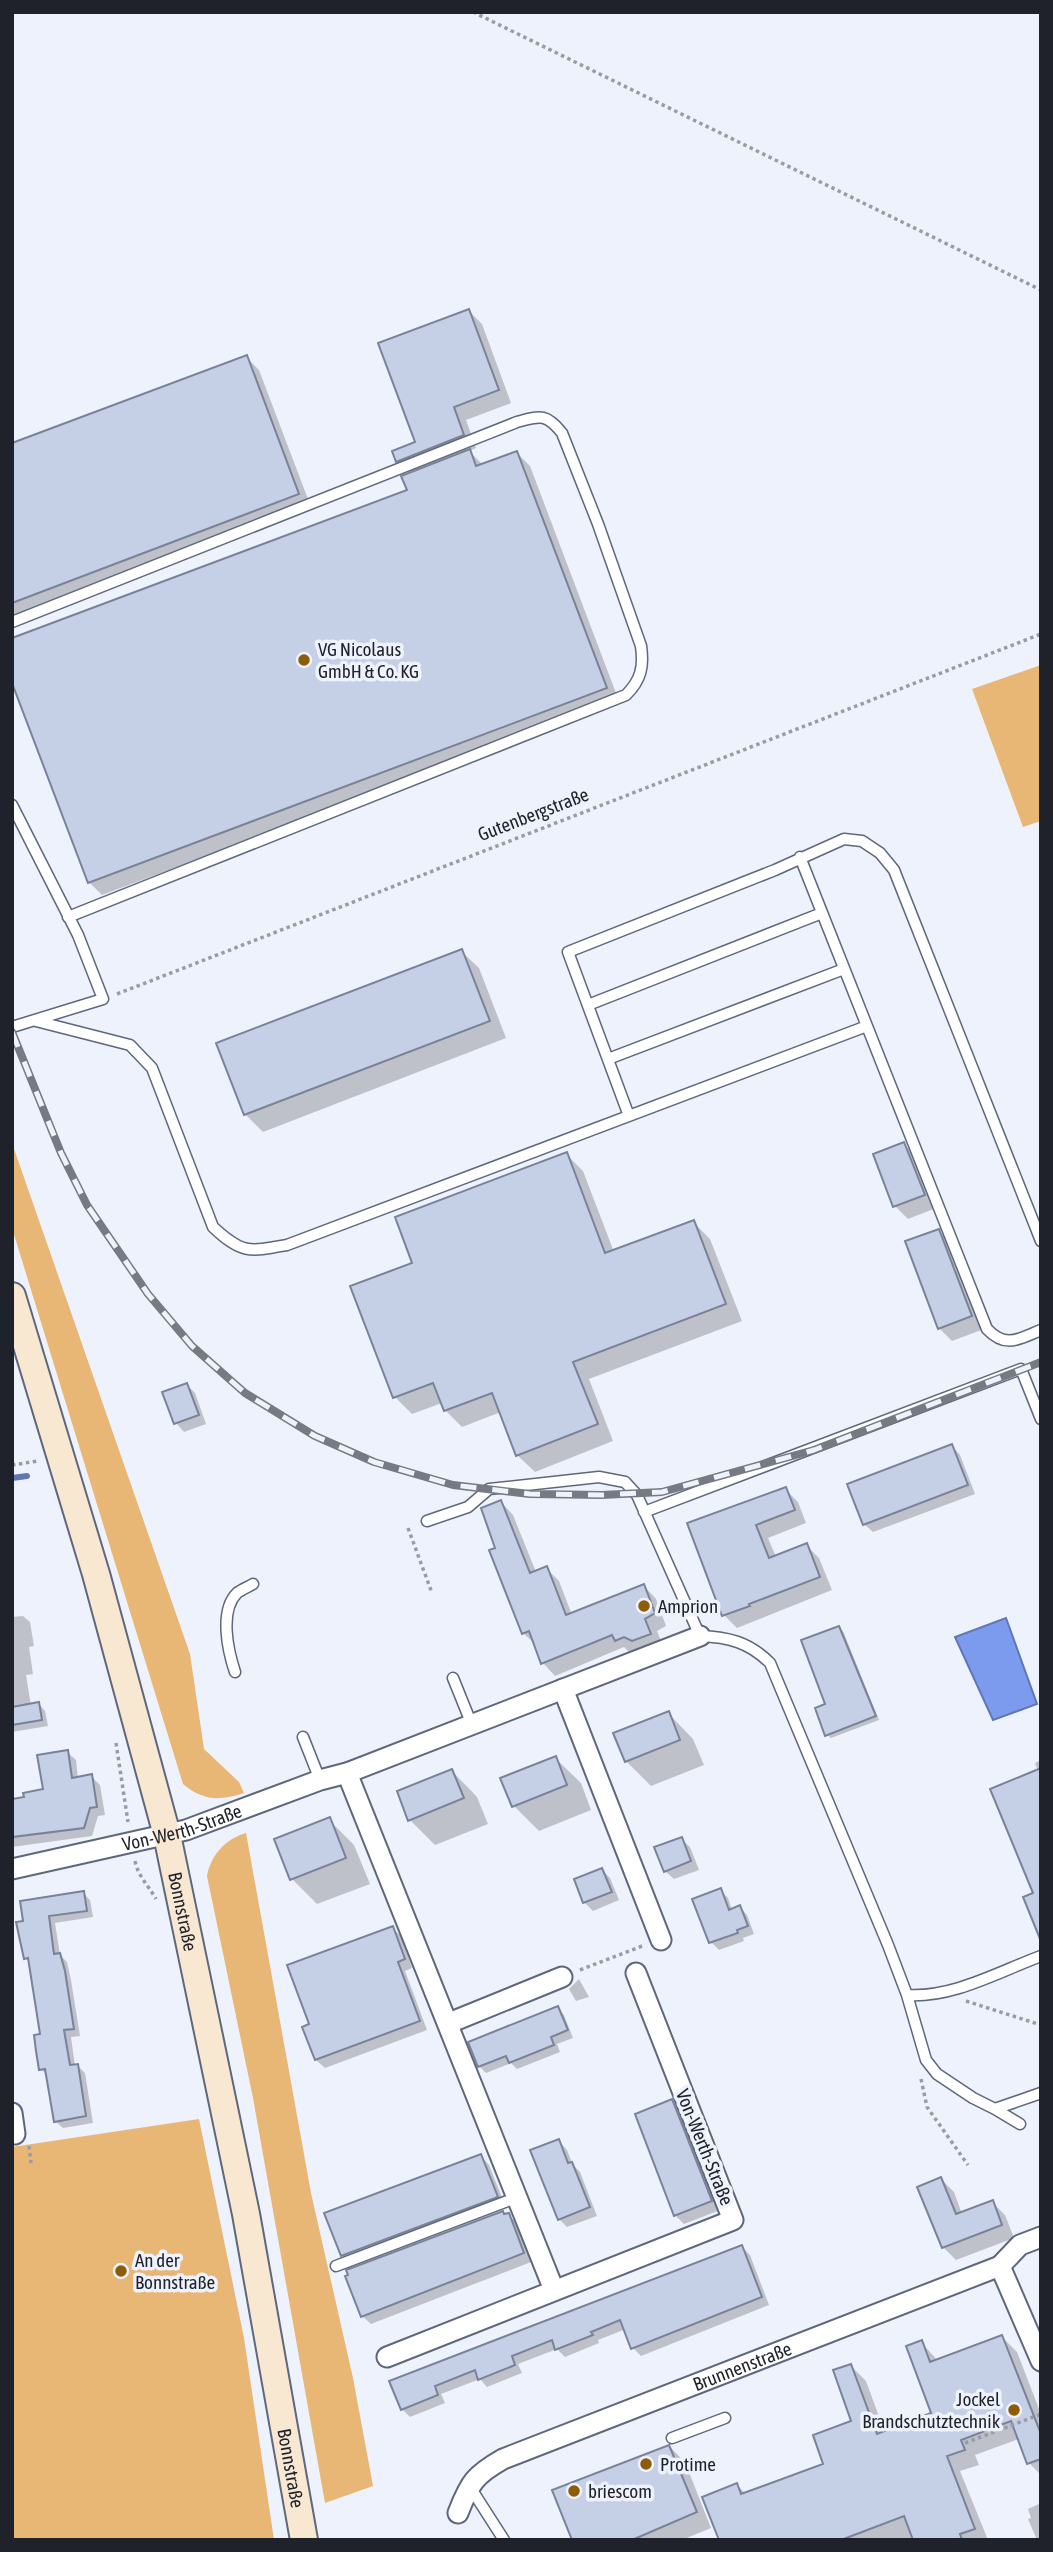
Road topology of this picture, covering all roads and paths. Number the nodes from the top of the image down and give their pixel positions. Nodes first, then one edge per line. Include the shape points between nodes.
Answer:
1 (472, 12) edge
2 (1041, 290) edge
3 (12, 622) edge
4 (1041, 634) edge
5 (12, 805) edge
6 (800, 857) junction
7 (822, 913) junction
8 (68, 918) junction
9 (844, 969) junction
10 (103, 999) junction
11 (588, 1005) junction
12 (36, 1021) junction
13 (867, 1026) junction
14 (12, 1027) edge
15 (608, 1059) junction
16 (629, 1116) junction
17 (1041, 1241) edge
18 (12, 1296) edge
19 (1041, 1331) edge
20 (1041, 1419) edge
21 (41, 1453) dead end
22 (12, 1465) edge
23 (644, 1512) junction
24 (427, 1521) dead end
25 (408, 1528) dead end
26 (253, 1584) dead end
27 (432, 1593) dead end
28 (700, 1636) junction
29 (235, 1672) dead end
30 (453, 1678) dead end
31 (563, 1689) junction
32 (472, 1726) junction
33 (115, 1737) dead end
34 (303, 1737) dead end
35 (347, 1773) junction
36 (320, 1780) junction
37 (167, 1835) junction
38 (131, 1844) junction
39 (12, 1869) edge
40 (156, 1900) dead end
41 (661, 1940) joint
42 (1041, 1956) edge
43 (636, 1973) dead end
44 (562, 1976) joint
45 (957, 1989) junction
46 (907, 1995) junction
47 (449, 2023) junction
48 (1041, 2025) edge
49 (926, 2060) junction
50 (1041, 2093) edge
51 (995, 2109) junction
52 (12, 2113) edge
53 (1020, 2124) dead end
54 (13, 2134) edge
55 (968, 2165) dead end
56 (518, 2197) junction
57 (1041, 2236) edge
58 (336, 2266) dead end
59 (1000, 2266) junction
60 (554, 2291) junction
61 (387, 2357) dead end
62 (1041, 2361) edge
63 (1041, 2414) edge
64 (725, 2418) dead end
65 (672, 2438) dead end
66 (965, 2443) dead end
67 (468, 2485) junction
68 (458, 2513) dead end
69 (304, 2540) edge
70 (503, 2540) edge

1 - 2 path
3 - 8 lane via 538,416 552,420 562,432 641,646 643,667 626,695
4 - 10 path, Gutenbergstraße
5 - 8 lane
6 - 7 lane
6 - 11 lane via 568,952
6 - 17 lane via 844,839 862,841 894,870
7 - 9 lane
7 - 11 lane
8 - 10 lane
9 - 13 lane
9 - 15 lane
10 - 12 lane
11 - 15 lane
12 - 14 lane
12 - 16 lane via 130,1045 141,1055 152,1068 213,1227 231,1243 254,1252 287,1245
13 - 16 lane
13 - 19 lane via 988,1329 997,1339 1012,1342
15 - 16 lane
18 - 37 main road, Bonnstraße via 96,1574
20 - 23 lane via 1021,1369
21 - 22 path via 42,1461
23 - 24 lane via 625,1482 599,1477 489,1489 468,1507
23 - 28 lane
25 - 27 path
26 - 29 lane via 237,1593 230,1605 228,1650
28 - 31 street, Von-Werth-Straße
28 - 46 lane via 726,1637 758,1651 770,1662
30 - 32 lane
31 - 32 street, Von-Werth-Straße
31 - 41 street
32 - 35 street, Von-Werth-Straße
33 - 38 path
34 - 36 lane
35 - 36 street, Von-Werth-Straße
35 - 47 street
36 - 37 street, Von-Werth-Straße
37 - 38 street, Von-Werth-Straße
37 - 69 main road, Bonnstraße via 246,2214
38 - 39 street, Von-Werth-Straße
38 - 40 path via 137,1873
41 - 44 path
42 - 45 lane
43 - 60 street, Von-Werth-Straße via 733,2220
44 - 47 street
45 - 46 lane
45 - 48 path via 964,2000
46 - 49 lane
47 - 56 street
49 - 51 lane via 937,2074
49 - 55 path via 921,2080 927,2107
50 - 51 lane
51 - 53 lane
52 - 54 street
56 - 58 lane
56 - 60 street
57 - 59 street, Brunnenstraße via 1020,2245
59 - 62 street
59 - 67 street, Brunnenstraße via 503,2459
60 - 61 street, Von-Werth-Straße
63 - 66 path
64 - 65 lane
67 - 68 street
67 - 70 lane

